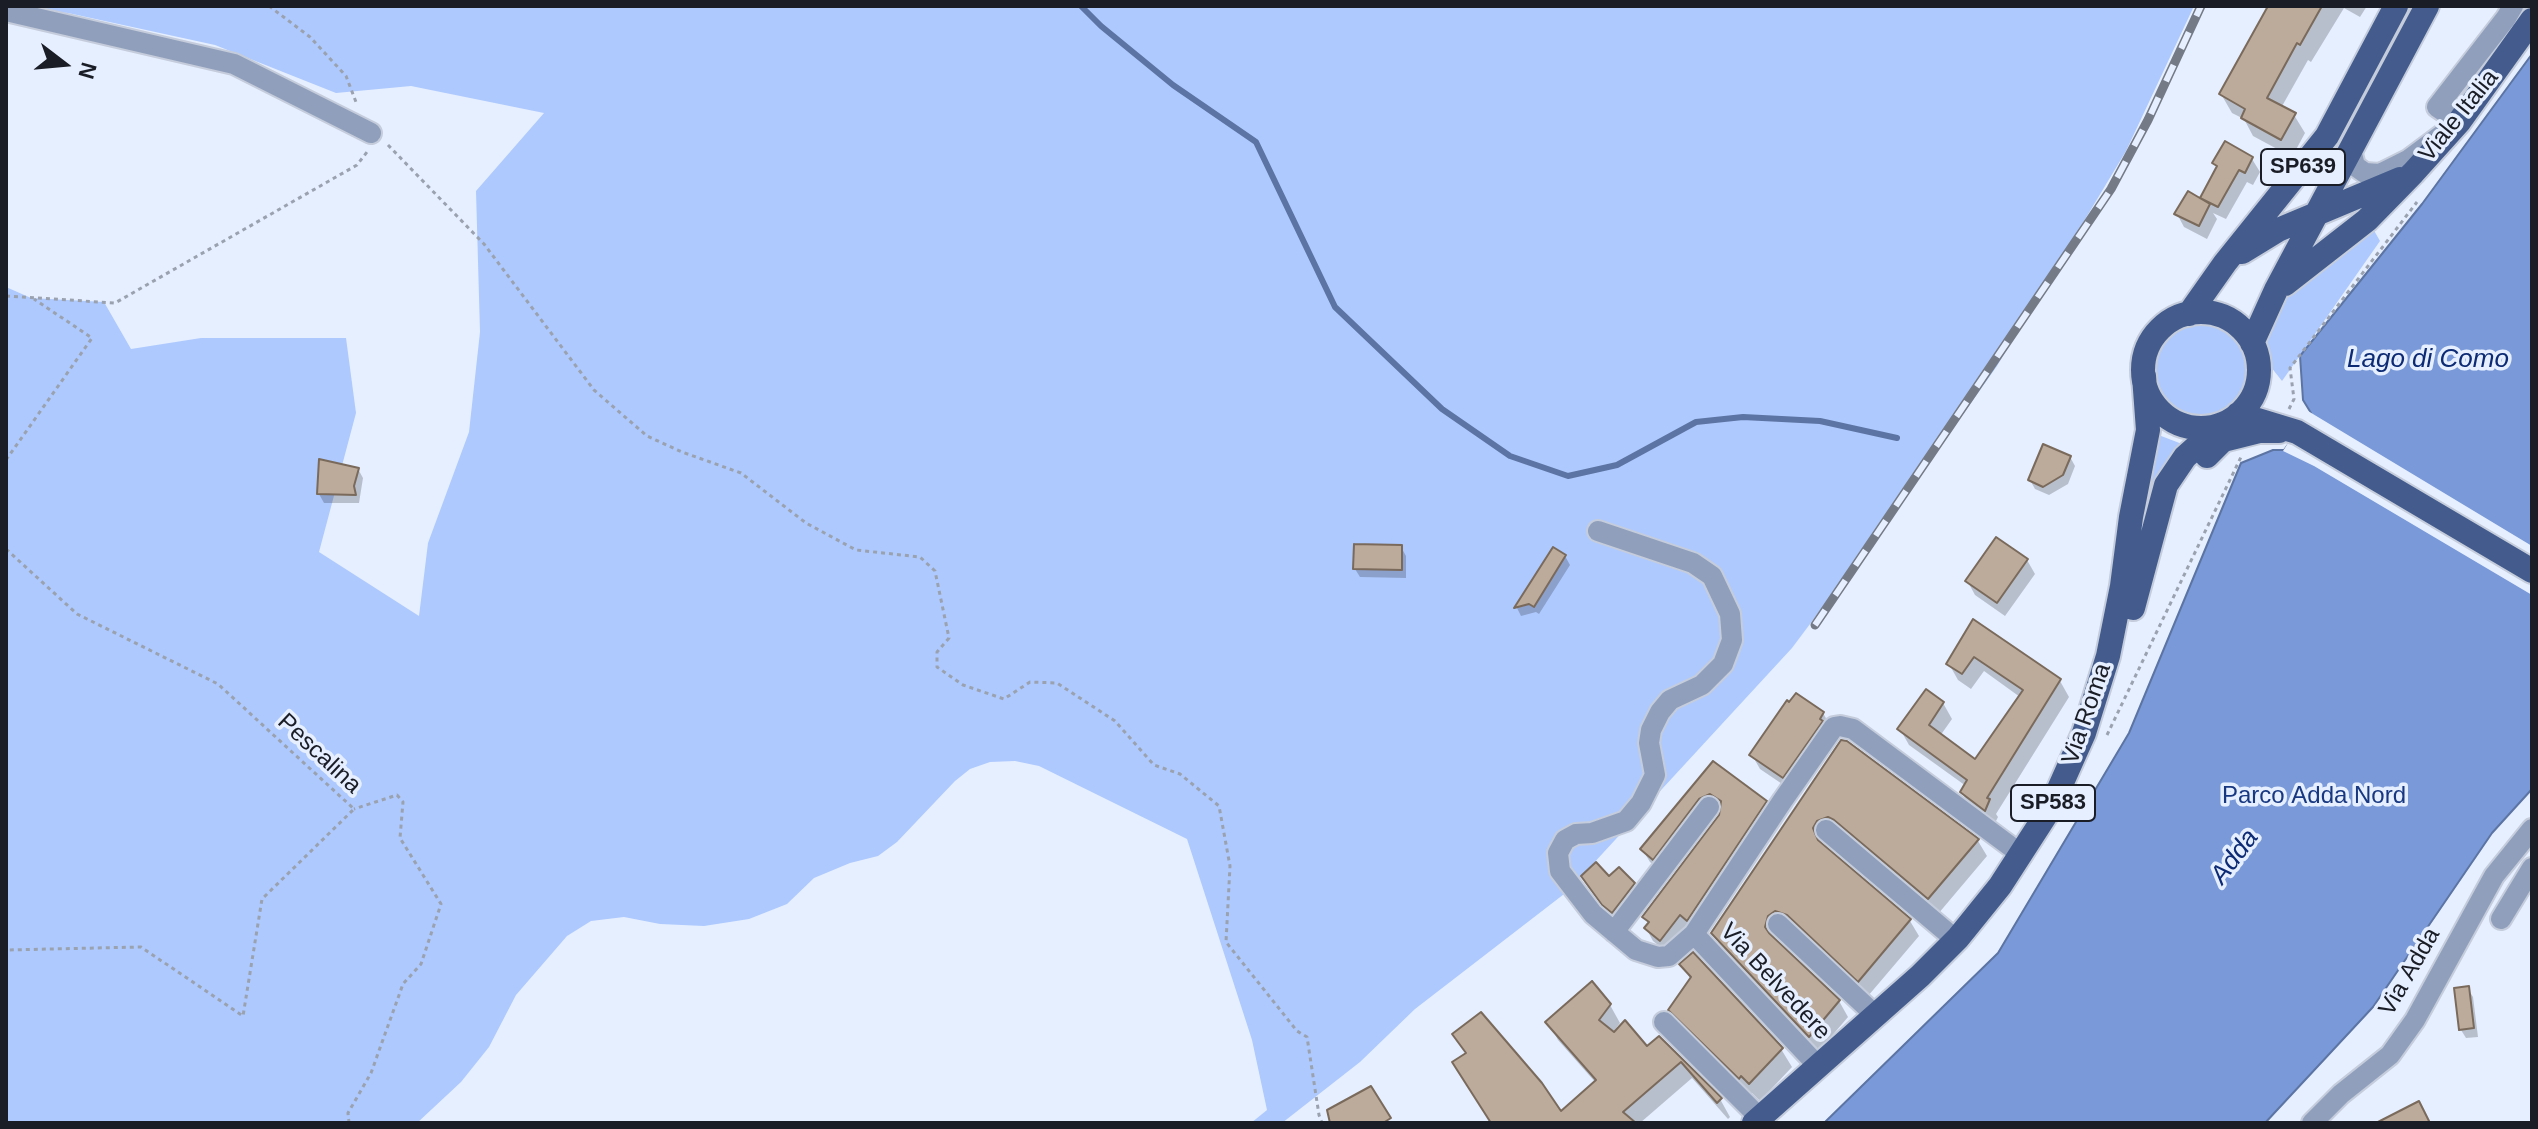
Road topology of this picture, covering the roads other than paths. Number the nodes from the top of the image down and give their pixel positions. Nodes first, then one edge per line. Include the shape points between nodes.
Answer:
1 (2396, 6) edge
2 (2427, 6) edge
3 (2513, 6) edge
4 (6, 11) edge
5 (2532, 20) edge
6 (2459, 122) junction
7 (371, 133) road end
8 (2351, 150) junction
9 (2413, 173) junction
10 (2319, 210) junction
11 (2225, 263) junction
12 (2276, 290) junction
13 (2189, 314) junction
14 (2252, 343) junction
15 (2144, 376) junction
16 (2256, 388) junction
17 (2230, 419) junction
18 (2297, 432) junction
19 (1598, 531) dead end
20 (2532, 571) edge
21 (2126, 634) junction
22 (1709, 807) dead end
23 (2532, 829) edge
24 (1826, 830) dead end
25 (2022, 855) junction
26 (2532, 868) edge
27 (2501, 919) dead end
28 (1778, 924) dead end
29 (1614, 932) junction
30 (1694, 934) junction
31 (1956, 940) junction
32 (1875, 1015) junction
33 (1664, 1022) dead end
34 (1818, 1066) junction
35 (1763, 1121) edge
36 (2312, 1123) edge

1 - 11 main road, SP639 via 2327,136
2 - 8 main road, SP639
3 - 6 street via 2437,107
4 - 7 street via 234,64
5 - 6 main road, Viale Italia
6 - 8 street via 2380,174 2355,166
6 - 9 main road, Viale Italia
8 - 10 main road, SP639
9 - 10 main road
9 - 12 main road, Viale Italia via 2367,220
10 - 11 main road
10 - 12 main road, SP639
11 - 13 main road, SP639
12 - 14 main road, SP639
13 - 14 main road via 2225,318
13 - 15 main road, SP583 via 2155,336 2147,350
14 - 16 main road via 2258,365
15 - 17 main road via 2151,398 2169,418 2195,428
15 - 25 main road, Via Roma / SP583 via 2148,430 2108,656 2071,764
16 - 17 main road
16 - 18 main road
17 - 18 main road
17 - 21 main road, Via Roma / SP583 via 2188,453 2166,485
18 - 20 main road
18 - 21 main road, Via Roma via 2259,431 2223,440 2185,478 2167,514
19 - 29 street, Via Belvedere via 1679,557 1712,576 1730,614 1732,640 1715,674 1670,700 1660,712 1649,743 1655,775 1641,803 1626,821 1576,834 1558,853 1560,871
21 - 35 main road, Via Roma / SP583 via 2088,757 2019,883 1948,966
22 - 29 street
23 - 36 street, Via Adda via 2494,876 2415,1020 2390,1055
24 - 31 street
25 - 30 street via 1853,729 1834,727
25 - 31 main road, Via Roma / SP583
26 - 27 street
28 - 32 street
29 - 30 street, Via Belvedere via 1636,950 1658,957 1669,956
30 - 34 street, Via Belvedere
31 - 32 main road, Via Roma / SP583
32 - 34 main road, Via Roma / SP583
33 - 35 street
34 - 35 main road, Via Roma / SP583

